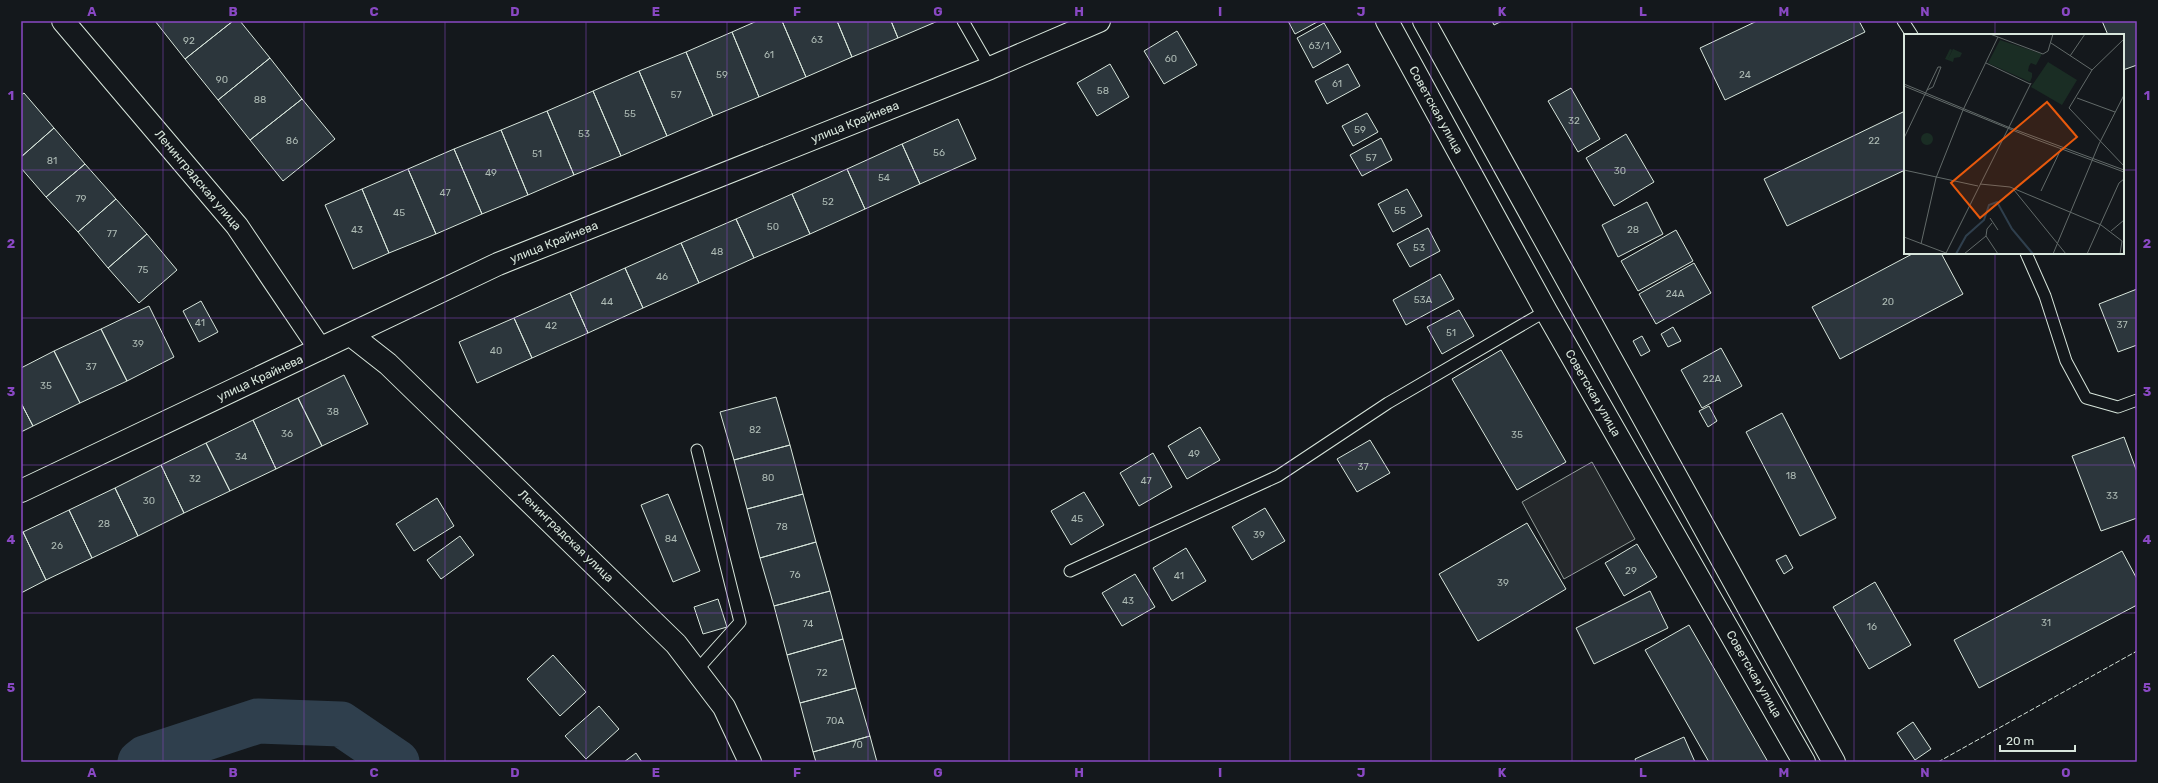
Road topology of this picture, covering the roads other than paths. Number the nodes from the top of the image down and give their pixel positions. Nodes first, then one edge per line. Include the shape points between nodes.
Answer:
1 (63, 21) edge
2 (963, 21) edge
3 (1099, 21) edge
4 (1387, 21) edge
5 (1424, 21) edge
6 (1903, 21) edge
7 (1911, 34) edge
8 (990, 68) junction
9 (2026, 254) edge
10 (1546, 311) junction
11 (351, 335) junction
12 (320, 349) junction
13 (2137, 400) edge
14 (697, 450) dead end
15 (21, 491) edge
16 (1070, 571) dead end
17 (696, 670) junction
18 (750, 762) edge
19 (1804, 762) edge
20 (1834, 762) edge

1 - 12 street, Ленинградская улица via 237,226
2 - 8 lane
3 - 8 street, улица Крайнева
4 - 10 street, Советская улица
5 - 20 street
6 - 7 lane
8 - 11 street, улица Крайнева via 498,264
9 - 13 lane via 2045,296 2066,361 2086,398 2118,407
10 - 16 lane via 1388,403 1278,476
10 - 19 street, Советская улица
11 - 12 street, улица Крайнева
11 - 17 street, Ленинградская улица via 388,364 570,539 676,644
12 - 15 street, улица Крайнева
14 - 17 lane via 740,622
17 - 18 street, Ленинградская улица via 724,707

